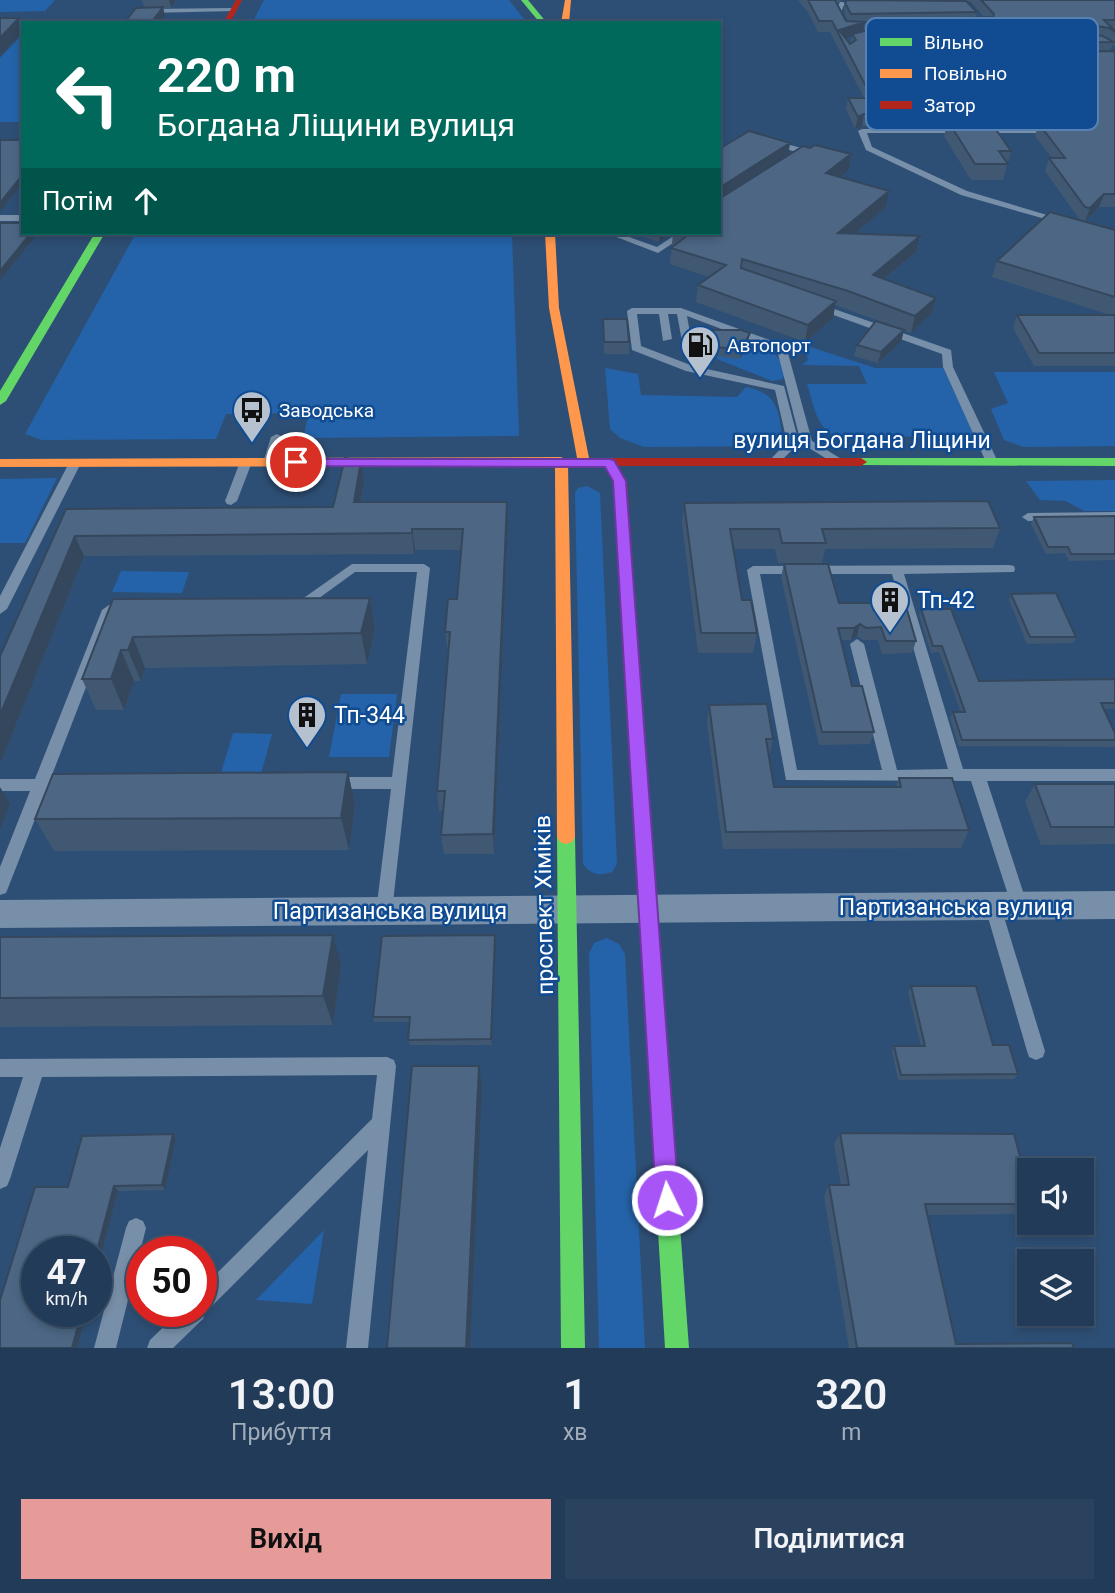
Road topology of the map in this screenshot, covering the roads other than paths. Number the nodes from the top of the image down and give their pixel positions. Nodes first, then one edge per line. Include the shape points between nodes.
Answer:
1 (524, 0) edge
2 (568, 0) edge
3 (841, 2) edge
4 (870, 4) edge
5 (233, 11) edge
6 (138, 12) edge
7 (542, 21) edge
8 (565, 21) edge
9 (859, 28) edge
10 (1060, 131) edge
11 (760, 139) edge
12 (796, 159) edge
13 (0, 218) edge
14 (21, 218) edge
15 (1075, 224) edge
16 (99, 235) edge
17 (550, 235) edge
18 (616, 235) edge
19 (681, 235) edge
20 (807, 303) edge
21 (663, 311) junction
22 (681, 311) junction
23 (686, 339) edge
24 (670, 361) junction
25 (0, 401) edge
26 (277, 437) dead end
27 (561, 461) junction
28 (246, 462) junction
29 (269, 462) junction
30 (774, 462) junction
31 (992, 462) junction
32 (1115, 462) edge
33 (0, 463) edge
34 (75, 463) junction
35 (584, 463) junction
36 (609, 463) junction
37 (840, 463) junction
38 (231, 501) dead end
39 (1115, 516) edge
40 (1028, 517) dead end
41 (1009, 569) dead end
42 (897, 570) junction
43 (0, 609) edge
44 (148, 610) edge
45 (279, 611) edge
46 (857, 644) dead end
47 (957, 775) junction
48 (976, 775) junction
49 (1115, 775) edge
50 (891, 776) junction
51 (316, 783) edge
52 (399, 783) junction
53 (0, 785) edge
54 (40, 785) junction
55 (68, 785) edge
56 (0, 888) edge
57 (1115, 905) edge
58 (1006, 907) junction
59 (648, 909) junction
60 (567, 910) junction
61 (384, 912) junction
62 (0, 914) edge
63 (1036, 1051) dead end
64 (0, 1068) edge
65 (36, 1068) junction
66 (381, 1123) junction
67 (0, 1179) edge
68 (136, 1228) dead end
69 (217, 1288) edge
70 (179, 1327) edge
71 (105, 1348) edge
72 (158, 1348) edge
73 (356, 1348) edge
74 (573, 1348) edge
75 (677, 1348) edge

1 - 7 main road
2 - 8 main road
3 - 4 lane
3 - 9 lane via 838,12 846,28
5 - 6 lane
10 - 15 lane via 862,131 869,148 964,193
11 - 12 lane via 806,152
13 - 14 lane
16 - 25 main road
17 - 35 main road via 554,308
18 - 19 lane via 658,250
20 - 31 lane via 947,352 948,366
21 - 22 lane
21 - 24 lane
21 - 24 lane via 632,311 636,348
22 - 23 lane
22 - 37 lane via 782,348 807,443
24 - 30 lane via 779,388 793,443
26 - 29 lane
27 - 29 main road
27 - 35 main road, вулиця Богдана Ліщини
27 - 60 main road, проспект Хіміків
28 - 29 main road
28 - 34 main road
28 - 38 lane
30 - 36 main road, вулиця Богдана Ліщини
30 - 37 main road, вулиця Богдана Ліщини
31 - 32 main road, вулиця Богдана Ліщини
31 - 37 main road, вулиця Богдана Ліщини
33 - 34 main road
34 - 43 lane
35 - 36 main road, вулиця Богдана Ліщини
36 - 59 main road via 620,481
39 - 40 lane
41 - 42 lane
42 - 47 lane
42 - 50 lane via 753,570 792,776
44 - 54 lane via 109,610
45 - 52 lane via 292,611 352,568 424,568
46 - 50 lane
47 - 48 lane
47 - 50 lane
48 - 49 lane
48 - 58 lane
51 - 52 lane
52 - 61 lane
53 - 54 lane
54 - 55 lane
54 - 56 lane
57 - 58 street, Партизанська вулиця
58 - 59 street, Партизанська вулиця
58 - 63 lane
59 - 60 street, Партизанська вулиця
59 - 75 main road
60 - 61 street, Партизанська вулиця
60 - 74 main road, проспект Хіміків
61 - 62 street, Партизанська вулиця
64 - 65 lane
65 - 66 lane via 387,1066
65 - 67 lane
66 - 69 lane
66 - 73 lane
68 - 71 lane
70 - 72 lane

